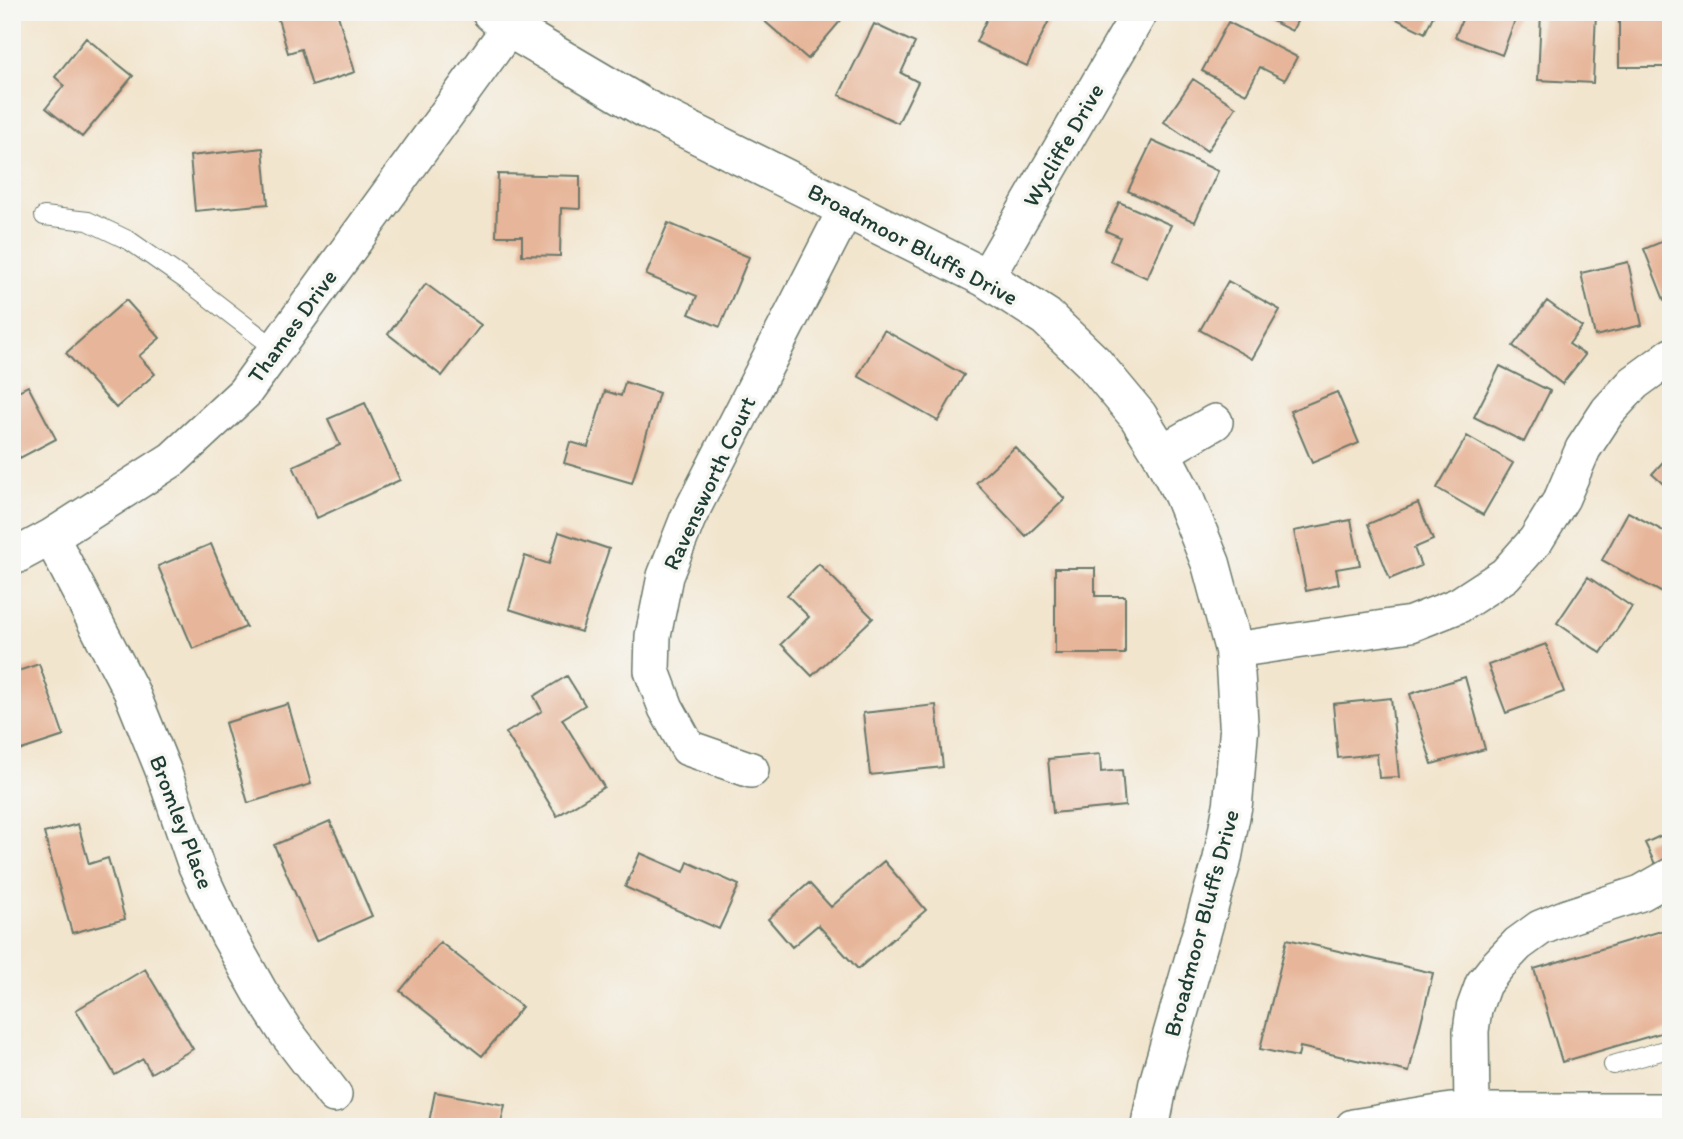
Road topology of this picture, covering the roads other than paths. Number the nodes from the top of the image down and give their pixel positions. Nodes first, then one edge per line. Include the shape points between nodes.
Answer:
1 (1140, 12) edge
2 (500, 20) edge
3 (847, 207) junction
4 (44, 216) dead end
5 (986, 278) junction
6 (276, 348) junction
7 (1671, 356) edge
8 (1215, 422) dead end
9 (1161, 453) junction
10 (51, 537) junction
11 (12, 558) edge
12 (1234, 650) junction
13 (751, 770) dead end
14 (1671, 876) edge
15 (1671, 1048) edge
16 (1613, 1065) dead end
17 (334, 1095) dead end
18 (1472, 1111) junction
19 (1671, 1111) edge
20 (1150, 1127) edge
21 (1353, 1127) edge

1 - 5 street, Wycliffe Drive
2 - 3 street, Broadmoor Bluffs Drive via 648,110
2 - 6 street, Thames Drive
3 - 5 street, Broadmoor Bluffs Drive
3 - 13 street, Ravensworth Court via 688,518 665,576 653,636 652,671 688,748
4 - 6 lane via 88,221 130,241
5 - 9 street, Broadmoor Bluffs Drive via 1046,317 1093,362 1138,416
6 - 10 street, Thames Drive via 244,393 173,459
7 - 12 street via 1634,383 1608,411 1583,449 1556,508 1506,575 1458,605 1411,624
8 - 9 street
9 - 12 street, Broadmoor Bluffs Drive via 1211,564
10 - 11 street, Thames Drive
10 - 17 street, Bromley Place via 131,691 228,935 285,1031
12 - 20 street, Broadmoor Bluffs Drive via 1239,730 1233,803 1222,861
14 - 18 street via 1641,892 1540,928 1498,965 1483,985 1474,1009
15 - 16 lane
18 - 19 street
18 - 21 street

